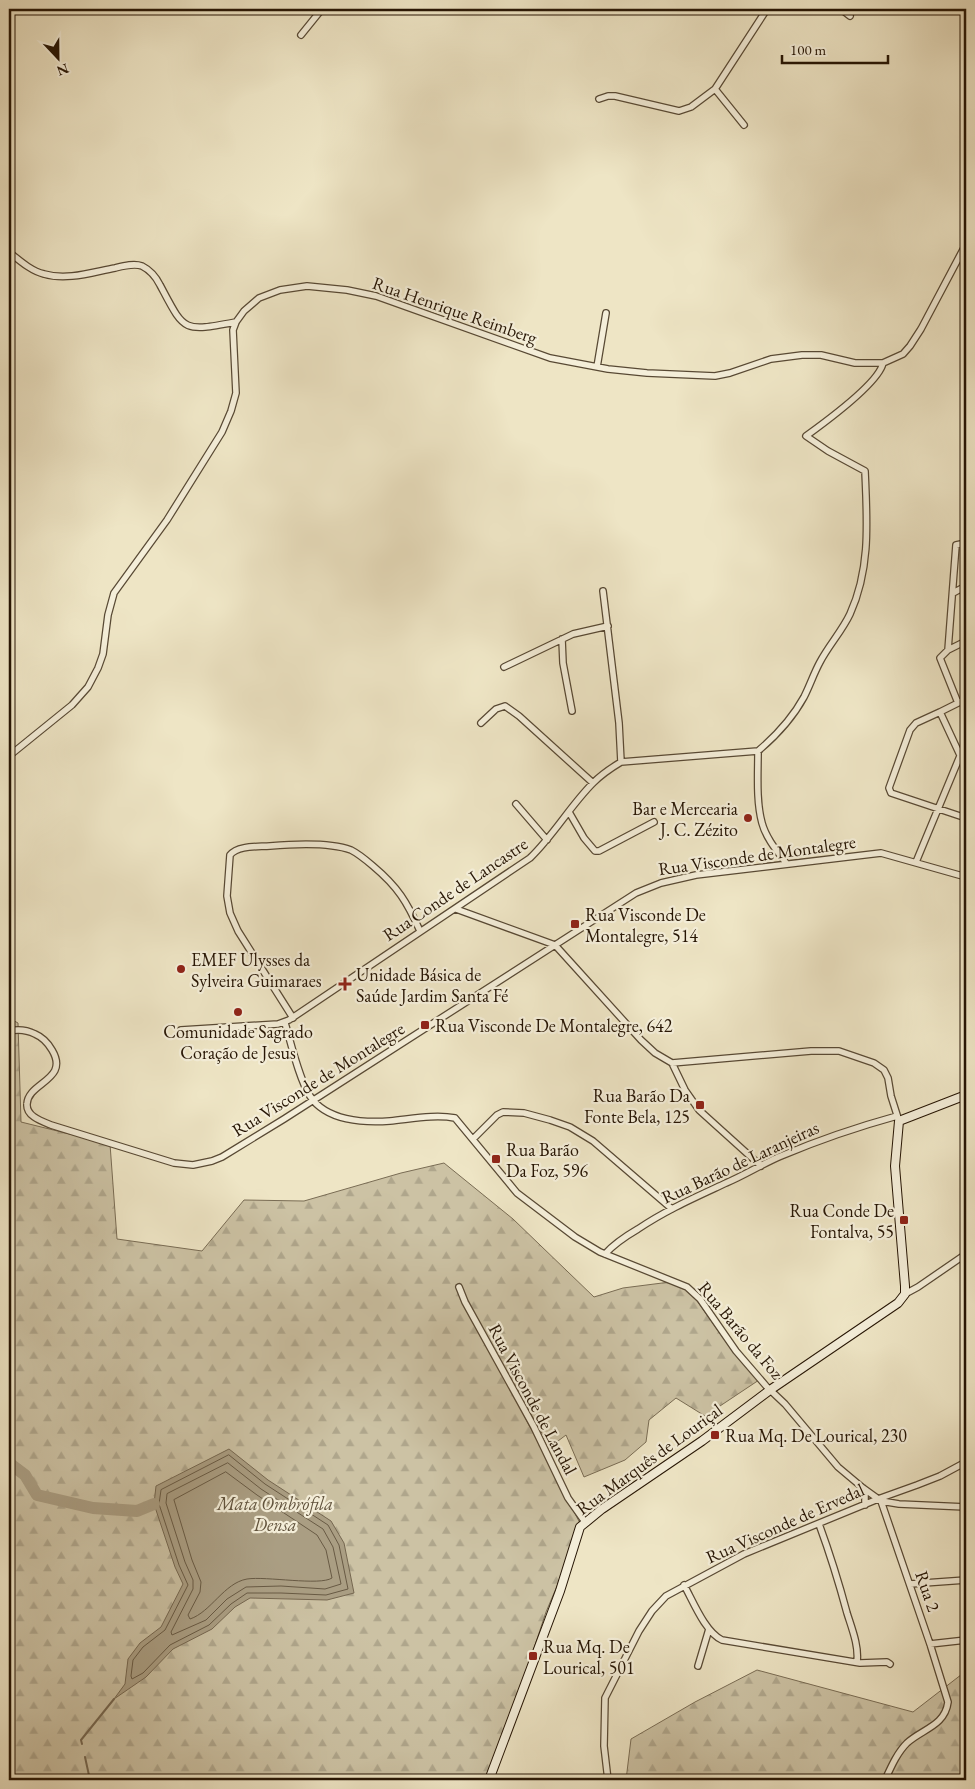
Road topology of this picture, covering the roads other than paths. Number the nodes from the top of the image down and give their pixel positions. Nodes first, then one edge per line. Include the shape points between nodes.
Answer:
1 (322, 9) edge
2 (767, 9) edge
3 (841, 9) edge
4 (850, 16) dead end
5 (301, 35) dead end
6 (715, 89) junction
7 (599, 99) dead end
8 (744, 125) dead end
9 (966, 244) edge
10 (9, 252) edge
11 (606, 313) dead end
12 (236, 322) junction
13 (883, 363) junction
14 (597, 367) junction
15 (966, 543) edge
16 (966, 586) edge
17 (602, 591) dead end
18 (953, 593) junction
19 (608, 626) junction
20 (562, 639) junction
21 (966, 641) edge
22 (948, 650) junction
23 (504, 667) dead end
24 (966, 699) edge
25 (958, 703) junction
26 (572, 711) dead end
27 (940, 712) junction
28 (481, 722) dead end
29 (758, 751) junction
30 (9, 756) edge
31 (960, 756) junction
32 (622, 762) junction
33 (966, 768) edge
34 (592, 784) junction
35 (516, 804) dead end
36 (938, 809) junction
37 (569, 812) junction
38 (966, 818) edge
39 (654, 822) dead end
40 (547, 840) junction
41 (916, 862) junction
42 (786, 863) junction
43 (966, 877) edge
44 (456, 909) junction
45 (420, 931) junction
46 (555, 945) junction
47 (293, 1018) junction
48 (285, 1023) junction
49 (181, 1030) dead end
50 (9, 1032) edge
51 (672, 1063) junction
52 (965, 1096) edge
53 (313, 1100) junction
54 (898, 1119) junction
55 (473, 1139) junction
56 (760, 1166) junction
57 (672, 1208) junction
58 (605, 1254) junction
59 (966, 1254) edge
60 (459, 1287) dead end
61 (905, 1294) junction
62 (770, 1390) junction
63 (966, 1462) edge
64 (863, 1488) junction
65 (880, 1500) junction
66 (865, 1505) junction
67 (966, 1507) edge
68 (585, 1522) junction
69 (819, 1524) junction
70 (966, 1580) edge
71 (910, 1584) junction
72 (684, 1585) junction
73 (708, 1629) junction
74 (966, 1640) edge
75 (930, 1644) junction
76 (857, 1662) junction
77 (890, 1664) dead end
78 (698, 1666) dead end
79 (489, 1780) edge
80 (608, 1780) edge
81 (885, 1780) edge

1 - 5 street
2 - 6 street
3 - 4 street
6 - 7 street via 682,110 616,96
6 - 8 street
9 - 13 street, Rua Henrique Reimberg via 910,346 903,354
10 - 12 street via 30,268 57,277 140,265 156,278 183,324 197,327
11 - 14 street
12 - 14 street, Rua Henrique Reimberg via 259,298 280,290 307,286 347,290 376,296 550,358
12 - 30 street via 233,330 236,393 231,411 216,442 167,520 114,594 103,654 93,678 72,705
13 - 14 street, Rua Henrique Reimberg via 860,364 821,355 802,355 770,359 714,376
13 - 29 street via 882,369 867,386 806,436 865,471 867,543 863,574 844,626 821,660 790,720
15 - 18 street via 956,545
16 - 18 street
17 - 19 street
18 - 22 street
19 - 20 street
19 - 32 street
20 - 23 street
20 - 26 street
21 - 22 street
22 - 25 street via 940,658
24 - 25 street
25 - 27 street
27 - 31 street
27 - 36 street via 916,723 910,730 889,788 891,793
28 - 34 street via 505,706
29 - 32 street, Rua Conde de Lancastre
29 - 42 street via 762,823
31 - 33 street
31 - 36 street
32 - 34 street, Rua Conde de Lancastre
34 - 37 street, Rua Conde de Lancastre
35 - 40 street
36 - 38 street
36 - 41 street
37 - 39 street via 595,851
37 - 40 street, Rua Conde de Lancastre
40 - 44 street, Rua Conde de Lancastre via 530,858
41 - 42 street, Rua Visconde de Montalegre via 881,853
41 - 43 street, Rua Visconde de Montalegre
42 - 46 street, Rua Visconde de Montalegre via 696,875 650,886
44 - 45 street, Rua Conde de Lancastre
44 - 46 street
45 - 47 street, Rua Conde de Lancastre
45 - 47 street via 397,888 351,850 303,845 246,848 233,852 227,883 230,913
46 - 51 street via 641,1040
46 - 53 street, Rua Visconde de Montalegre
47 - 48 street, Rua Conde de Lancastre
48 - 49 street, Rua Conde de Lancastre
48 - 53 street via 305,1087
50 - 53 street, Rua Visconde de Montalegre via 20,1030 36,1034 48,1044 55,1058 52,1074 28,1100 28,1110 36,1119 174,1163 194,1166 222,1157
51 - 54 street via 839,1051 874,1063 884,1070
51 - 56 street via 699,1110
52 - 54 main road, Rua Barão de Laranjeiras
53 - 55 street, Rua Barão da Foz via 331,1113 357,1121 456,1118
54 - 56 street, Rua Barão de Laranjeiras via 854,1128
54 - 61 main road via 895,1166
55 - 57 street via 500,1114 510,1111 559,1123 582,1133
55 - 58 street, Rua Barão da Foz via 517,1193 575,1237
56 - 57 street, Rua Barão de Laranjeiras
57 - 58 street, Rua Barão de Laranjeiras via 622,1239
58 - 62 street, Rua Barão da Foz via 687,1286
59 - 61 street
60 - 68 street, Rua Visconde de Landal via 568,1498
61 - 62 main road, Rua Marquês de Louriçal via 898,1303
62 - 64 street, Rua Barão da Foz via 838,1467
62 - 68 main road, Rua Marquês de Louriçal
63 - 65 street, Rua Visconde de Ervedal
64 - 65 street, Rua Barão da Foz
64 - 66 street
65 - 66 street, Rua Visconde de Ervedal
65 - 67 street, Rua Barão da Foz via 912,1506
65 - 71 street, Rua 2
66 - 69 street, Rua Visconde de Ervedal
68 - 79 main road, Rua Marquês de Louriçal via 580,1527 560,1591
69 - 72 street, Rua Visconde de Ervedal via 744,1554
69 - 76 street via 837,1575
70 - 71 street
71 - 75 street, Rua 2
72 - 73 street
72 - 80 street, Rua Visconde de Ervedal via 666,1596 652,1611 607,1690 604,1723
73 - 76 street via 722,1640
73 - 78 street
74 - 75 street
75 - 81 street, Rua 2 via 947,1706 936,1724 908,1743
76 - 77 street

